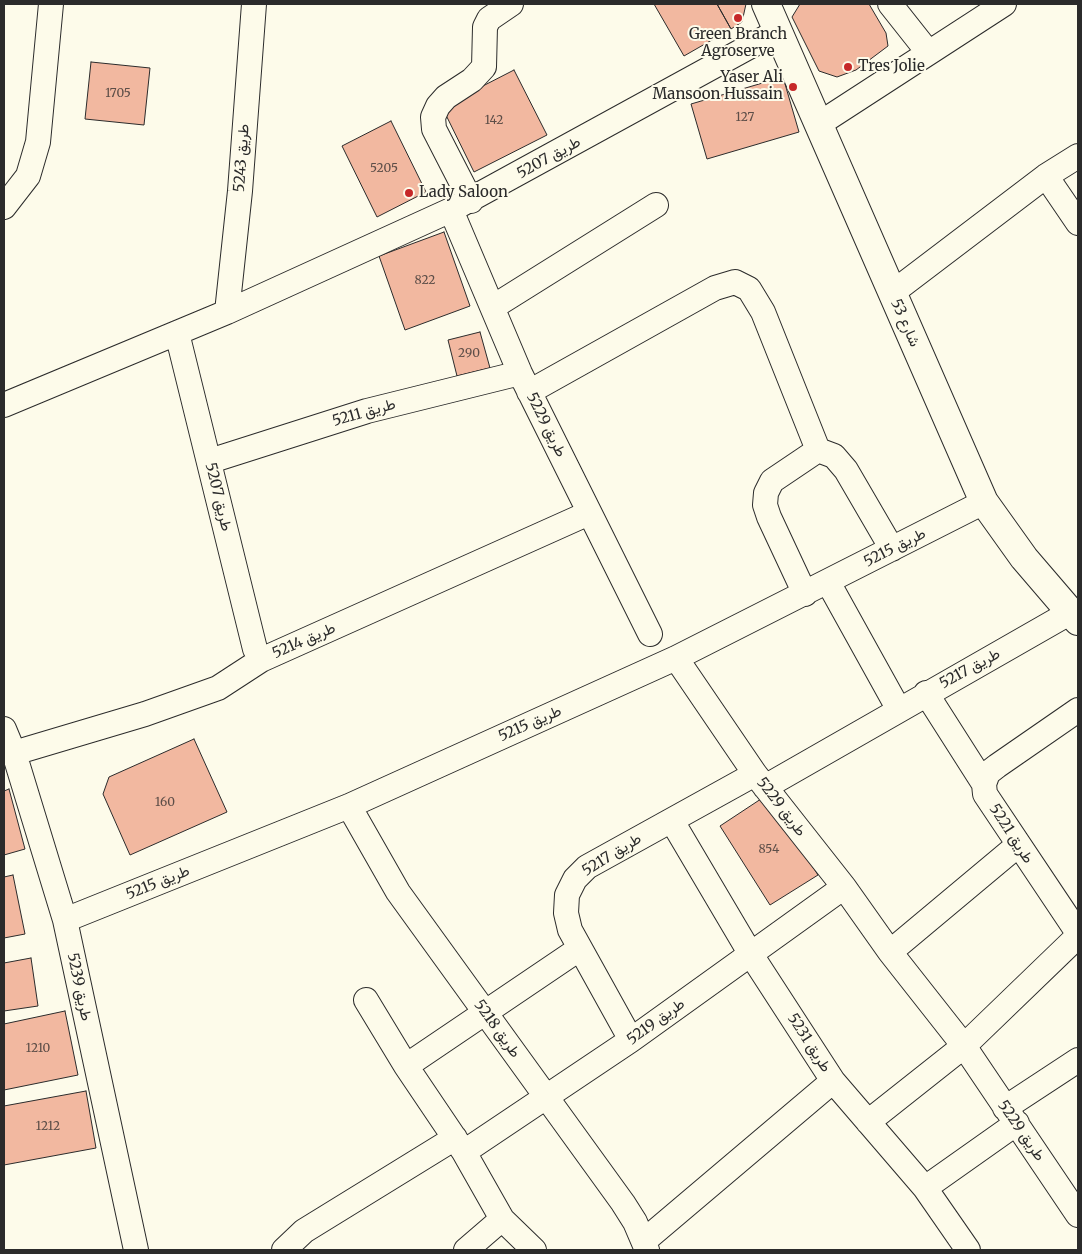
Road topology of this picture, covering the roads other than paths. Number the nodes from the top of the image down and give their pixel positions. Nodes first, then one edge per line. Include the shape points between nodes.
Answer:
1 (51, 4) edge
2 (254, 4) edge
3 (511, 4) edge
4 (766, 4) edge
5 (890, 4) edge
6 (1004, 4) edge
7 (778, 31) junction
8 (928, 52) junction
9 (819, 124) junction
10 (1078, 156) edge
11 (1046, 176) junction
12 (656, 205) dead end
13 (461, 206) junction
14 (4, 207) edge
15 (1078, 223) edge
16 (892, 293) junction
17 (493, 307) junction
18 (227, 312) junction
19 (177, 333) junction
20 (525, 382) junction
21 (4, 405) edge
22 (818, 450) junction
23 (210, 461) junction
24 (984, 502) junction
25 (589, 514) junction
26 (892, 549) junction
27 (828, 582) junction
28 (805, 594) junction
29 (1075, 616) edge
30 (650, 634) dead end
31 (676, 658) junction
32 (260, 660) junction
33 (926, 693) junction
34 (899, 710) junction
35 (1078, 710) edge
36 (4, 729) edge
37 (14, 753) junction
38 (760, 781) junction
39 (984, 784) junction
40 (349, 806) junction
41 (672, 820) junction
42 (1018, 845) junction
43 (844, 887) junction
44 (64, 920) junction
45 (1078, 934) edge
46 (579, 949) junction
47 (890, 952) junction
48 (750, 953) junction
49 (366, 1000) dead end
50 (486, 1012) junction
51 (631, 1040) junction
52 (964, 1046) junction
53 (1078, 1060) edge
54 (406, 1066) junction
55 (833, 1080) junction
56 (547, 1097) junction
57 (1011, 1116) junction
58 (868, 1122) junction
59 (459, 1145) junction
60 (925, 1188) junction
61 (1078, 1215) edge
62 (502, 1219) junction
63 (646, 1246) edge
64 (136, 1250) edge
65 (284, 1250) edge
66 (466, 1250) edge
67 (534, 1250) edge
68 (968, 1250) edge

1 - 14 street via 38,142 28,176
2 - 18 street, طريق 5243
3 - 13 street, طريق 5229 via 489,19 485,26 484,66 472,80 446,97 433,117 434,129
4 - 7 street, شارع 53
5 - 8 street
6 - 8 street
7 - 9 street, شارع 53
7 - 13 street, طريق 5207
8 - 9 street
9 - 16 street, شارع 53
10 - 11 street
11 - 15 street
11 - 16 street
12 - 17 street
13 - 17 street, طريق 5229
13 - 18 street, طريق 5207
16 - 24 street, شارع 53
17 - 20 street, طريق 5229
18 - 19 street, طريق 5207
19 - 21 street, طريق 5207
19 - 23 street, طريق 5207
20 - 22 street, طريق 5211 via 715,288 735,282 749,289 763,312
20 - 23 street, طريق 5211 via 367,411
20 - 25 street, طريق 5229
22 - 26 street via 834,456 846,470
22 - 28 street via 772,482 766,493 769,517
23 - 32 street, طريق 5207
24 - 26 street, طريق 5215
24 - 29 street, شارع 53 via 1024,558
25 - 30 street, طريق 5229
25 - 32 street, طريق 5214
26 - 27 street, طريق 5215
27 - 28 street, طريق 5215
27 - 34 street
28 - 31 street, طريق 5215
29 - 33 street, طريق 5217
31 - 38 street, طريق 5229
31 - 40 street, طريق 5215
32 - 37 street, طريق 5214 via 218,688
33 - 34 street, طريق 5217
33 - 39 street, طريق 5221
34 - 38 street, طريق 5217
35 - 39 street via 988,773
36 - 37 street, طريق 5239
37 - 44 street, طريق 5239
38 - 41 street, طريق 5217
38 - 43 street, طريق 5229
39 - 42 street, طريق 5221 via 985,794
40 - 44 street, طريق 5215
40 - 50 street, طريق 5218 via 398,892
41 - 46 street, طريق 5217 via 595,862 575,879 568,895 566,913
41 - 48 street, طريق 5231
42 - 45 street, طريق 5221
42 - 47 street
43 - 47 street, طريق 5229
43 - 48 street, طريق 5219
44 - 64 street, طريق 5239
45 - 52 street
46 - 50 street
46 - 51 street, طريق 5217
47 - 52 street, طريق 5229
48 - 51 street, طريق 5219
48 - 55 street, طريق 5231
49 - 54 street
50 - 54 street
50 - 56 street, طريق 5218
51 - 56 street, طريق 5219
52 - 57 street, طريق 5229
52 - 58 street
53 - 57 street
54 - 59 street
55 - 58 street, طريق 5231
55 - 63 street
56 - 59 street, طريق 5219
56 - 63 street, طريق 5218 via 623,1203
57 - 60 street
57 - 61 street, طريق 5229
58 - 60 street, طريق 5231
59 - 62 street
59 - 65 street, طريق 5219 via 304,1231
60 - 68 street, طريق 5231
62 - 66 street
62 - 67 street

